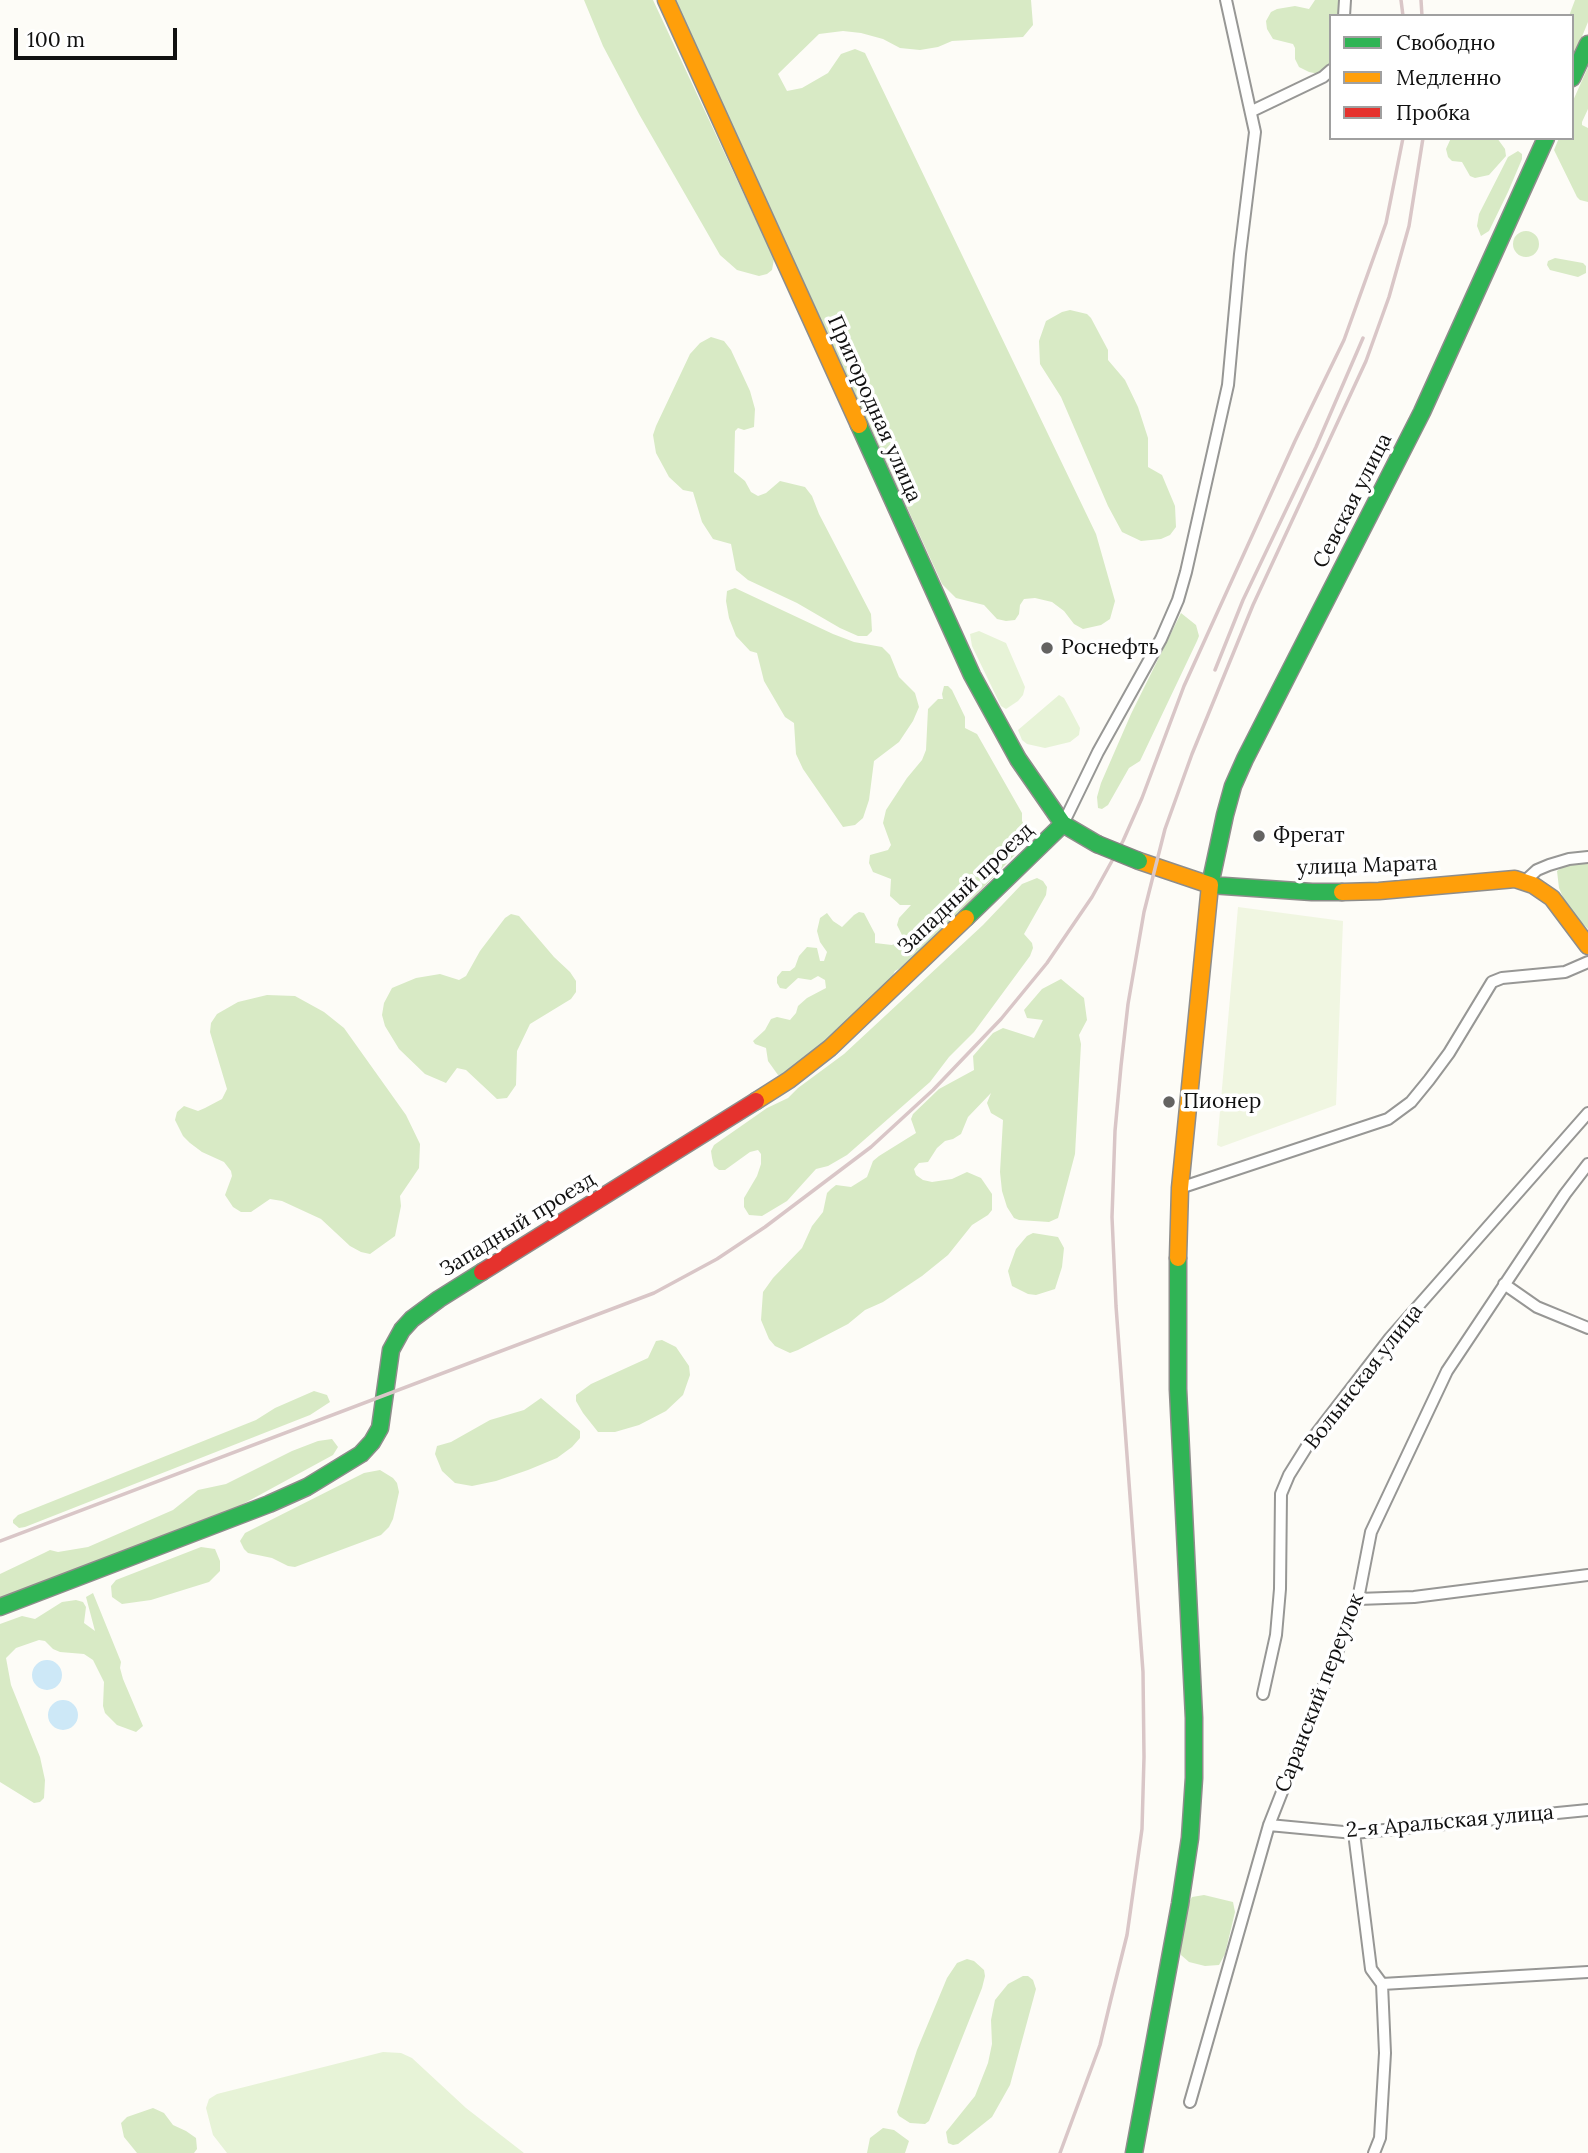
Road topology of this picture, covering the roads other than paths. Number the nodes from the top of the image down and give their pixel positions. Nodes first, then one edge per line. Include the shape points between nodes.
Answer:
1 (666, 0) edge
2 (1226, 0) edge
3 (1588, 44) edge
4 (1329, 72) edge
5 (1574, 75) edge
6 (1252, 111) junction
7 (1545, 140) edge
8 (1063, 824) junction
9 (1588, 858) edge
10 (1525, 881) junction
11 (1210, 885) junction
12 (1588, 946) edge
13 (1588, 962) edge
14 (1588, 1113) edge
15 (1588, 1164) edge
16 (1180, 1188) junction
17 (1504, 1284) junction
18 (1588, 1328) edge
19 (1588, 1575) edge
20 (1358, 1599) junction
21 (0, 1607) edge
22 (1263, 1694) dead end
23 (1588, 1810) edge
24 (1269, 1825) junction
25 (1354, 1833) junction
26 (1588, 1972) edge
27 (1382, 1984) junction
28 (1190, 2102) dead end
29 (1134, 2153) edge
30 (1374, 2153) edge

1 - 8 main road, Пригородная улица via 972,674 1018,759
2 - 6 street
3 - 5 main road
4 - 6 street
6 - 8 street via 1254,150 1228,385 1186,572 1161,639
7 - 11 main road, Севская улица via 1422,412 1245,759 1233,786
8 - 11 main road, улица Марата, bridge via 1097,844
8 - 21 main road, Западный проезд via 871,1010 789,1080 412,1320 391,1350 380,1428 361,1454 269,1504
9 - 10 street via 1549,865
10 - 11 main road, улица Марата via 1486,880 1379,891
10 - 12 main road via 1552,898
11 - 16 main road, Севская улица
13 - 16 street via 1565,972 1492,982 1429,1080 1411,1102 1388,1119
14 - 22 street, Волынская улица via 1390,1338 1289,1475 1281,1494 1276,1634
15 - 17 street, Саранский переулок
16 - 29 main road, Севская улица via 1178,1389 1194,1778 1180,1904
17 - 18 street via 1537,1307
17 - 20 street, Саранский переулок via 1447,1371 1371,1532
19 - 20 street via 1414,1597
20 - 24 street, Саранский переулок
23 - 25 street, 2-я Аральская улица
24 - 25 street, 2-я Аральская улица
24 - 28 street, Саранский переулок
25 - 27 street via 1371,1969
26 - 27 street
27 - 30 street via 1385,2053 1380,2138

